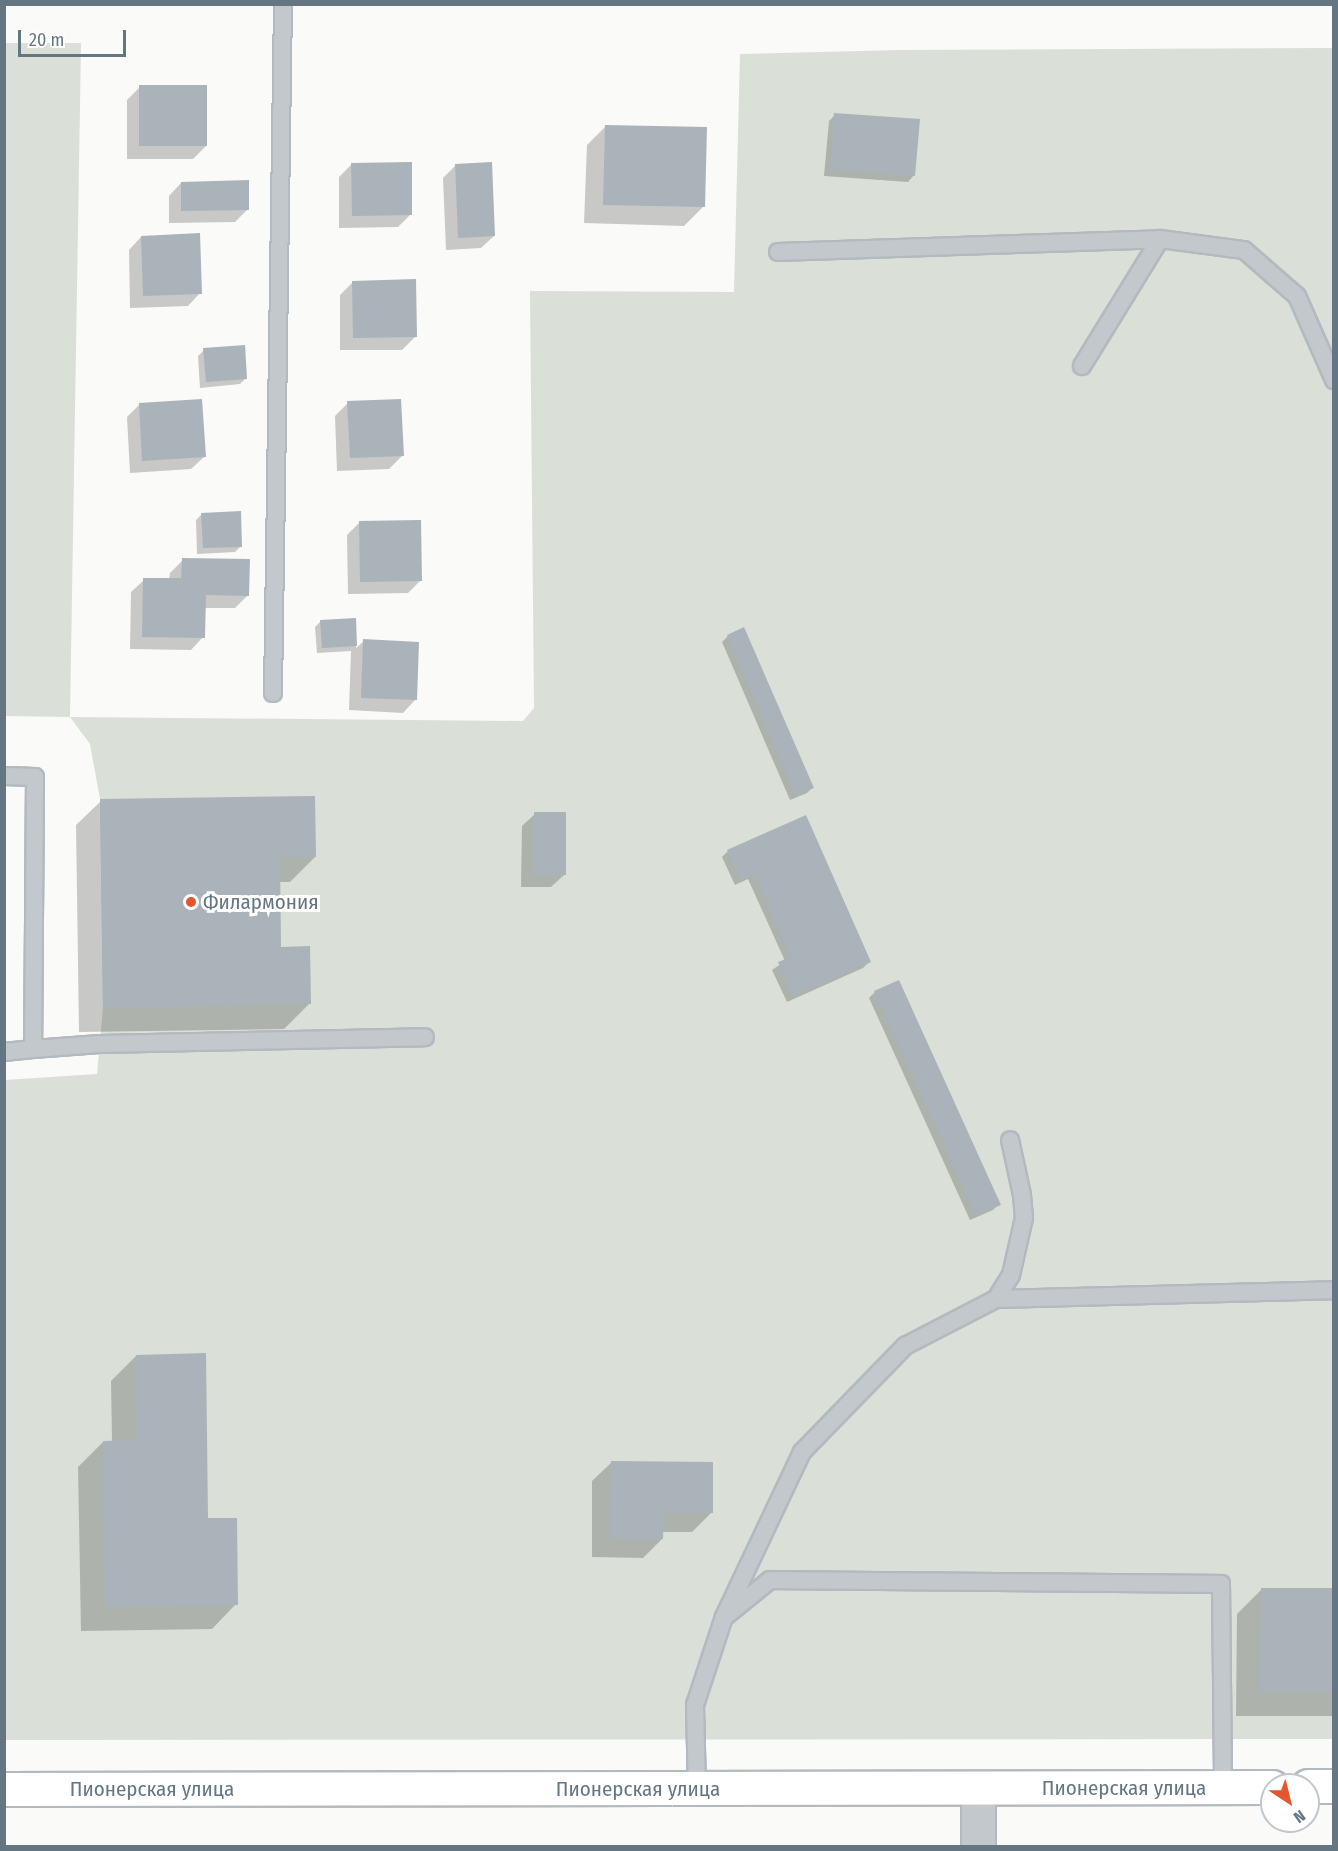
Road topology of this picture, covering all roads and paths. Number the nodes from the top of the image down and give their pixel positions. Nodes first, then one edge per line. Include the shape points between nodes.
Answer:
1 (283, 4) edge
2 (1160, 240) junction
3 (778, 252) dead end
4 (1082, 366) dead end
5 (1334, 380) edge
6 (273, 693) dead end
7 (4, 776) edge
8 (425, 1037) dead end
9 (33, 1049) junction
10 (4, 1052) edge
11 (1010, 1140) dead end
12 (1334, 1290) edge
13 (996, 1299) junction
14 (724, 1617) junction
15 (1223, 1787) junction
16 (1260, 1787) edge
17 (4, 1789) edge
18 (697, 1789) junction
19 (978, 1789) junction
20 (978, 1846) edge

1 - 6 lane
2 - 3 lane
2 - 4 lane
2 - 5 lane via 1244,250 1297,296
7 - 9 lane via 36,777
8 - 9 lane
9 - 10 lane
11 - 13 lane via 1023,1218 1011,1275
12 - 13 lane
13 - 14 lane via 905,1346 802,1452
14 - 15 lane via 770,1580 1221,1584
14 - 18 lane via 695,1705
15 - 16 street, Пионерская улица
15 - 19 street, Пионерская улица
17 - 18 street, Пионерская улица
18 - 19 street, Пионерская улица
19 - 20 street

